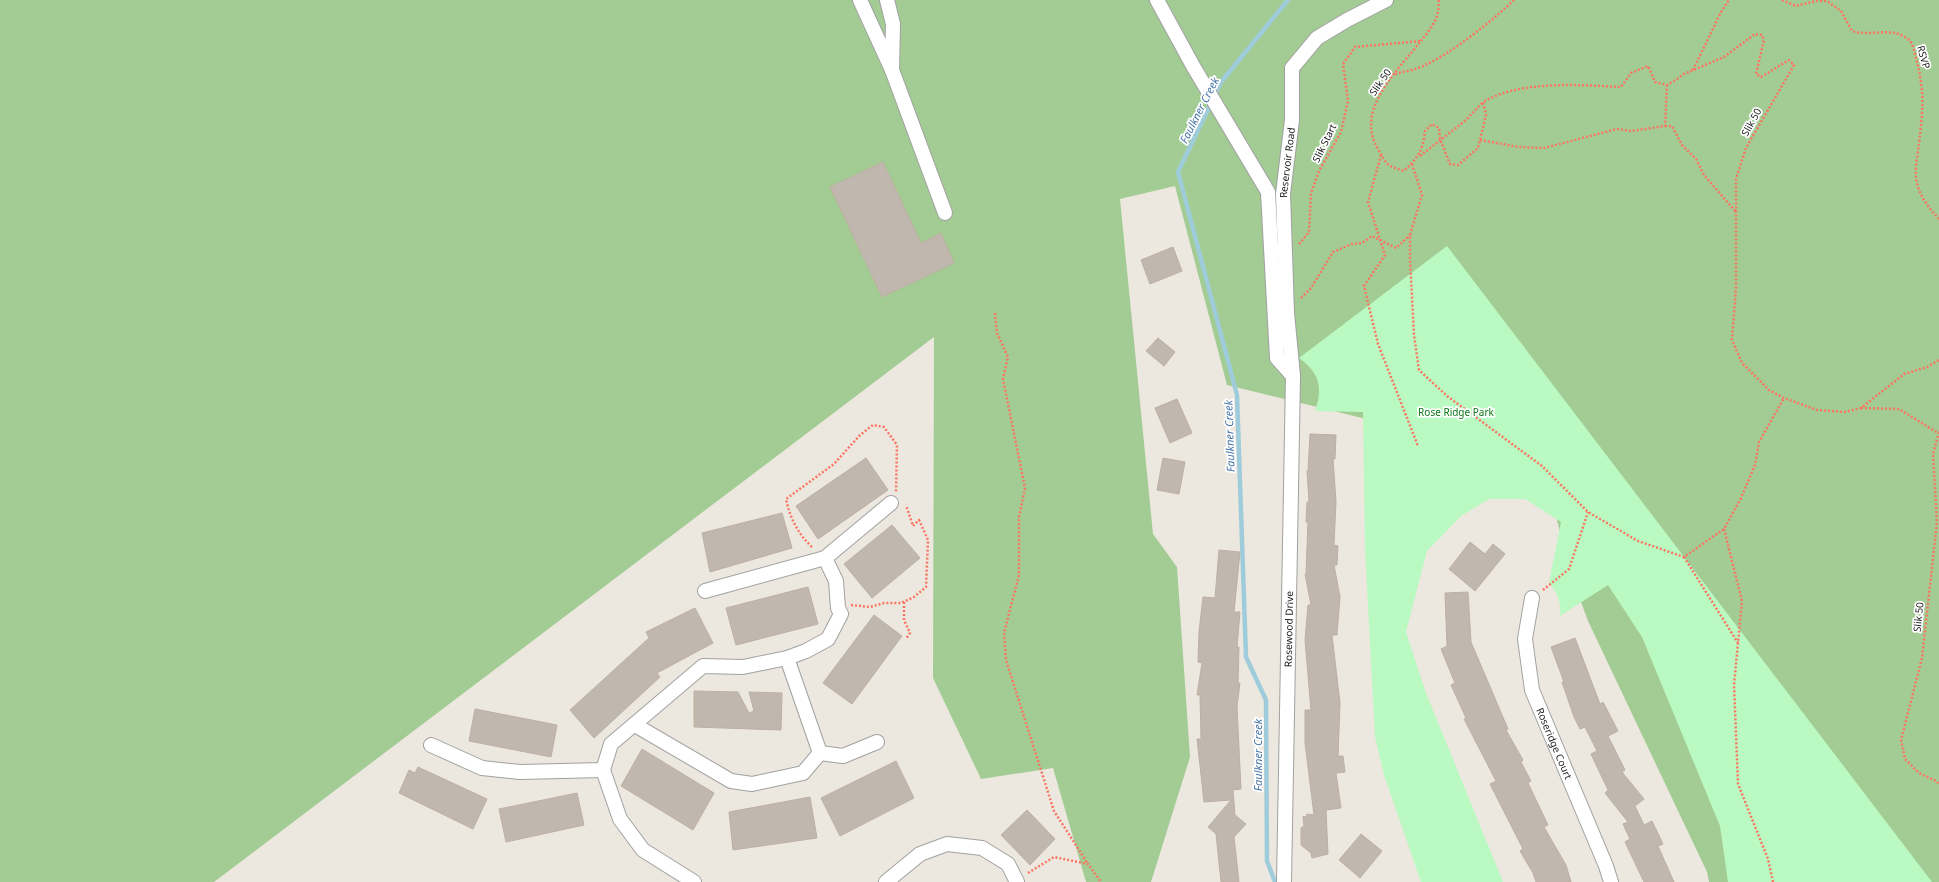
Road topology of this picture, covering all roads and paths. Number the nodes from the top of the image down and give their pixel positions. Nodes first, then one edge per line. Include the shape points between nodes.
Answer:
1 (860, 0) edge
2 (887, 0) edge
3 (1157, 0) edge
4 (1386, 0) edge
5 (1438, 0) edge
6 (1514, 0) edge
7 (1729, 0) edge
8 (1782, 0) edge
9 (1421, 41) junction
10 (892, 70) junction
11 (1693, 70) junction
12 (1395, 75) junction
13 (1667, 85) junction
14 (1483, 102) junction
15 (1665, 126) junction
16 (1440, 139) junction
17 (1480, 140) junction
18 (1381, 154) junction
19 (1419, 156) junction
20 (1412, 164) junction
21 (1736, 212) junction
22 (945, 213) dead end
23 (1939, 218) edge
24 (1410, 235) junction
25 (1380, 239) junction
26 (1285, 259) junction
27 (1287, 313) junction
28 (995, 314) dead end
29 (1939, 360) edge
30 (1293, 376) junction
31 (1784, 398) junction
32 (1861, 408) junction
33 (1939, 433) edge
34 (1418, 446) dead end
35 (898, 489) junction
36 (903, 495) dead end
37 (905, 502) dead end
38 (891, 503) joint
39 (1588, 512) junction
40 (1724, 529) junction
41 (1684, 557) junction
42 (825, 558) junction
43 (705, 591) dead end
44 (1532, 598) joint
45 (904, 602) junction
46 (838, 608) junction
47 (906, 639) dead end
48 (1738, 644) junction
49 (786, 658) junction
50 (636, 725) junction
51 (877, 742) dead end
52 (432, 745) dead end
53 (820, 753) junction
54 (603, 770) junction
55 (1939, 784) edge
56 (1088, 864) junction
57 (1017, 881) edge
58 (694, 882) edge
59 (886, 882) edge
60 (1101, 882) edge
61 (1284, 882) edge
62 (1611, 882) edge
63 (1773, 882) edge

1 - 10 street
2 - 10 street via 893,24
3 - 30 street via 1268,192 1277,358
4 - 26 street, Reservoir Road via 1317,38 1292,68 1292,120 1283,194
5 - 9 path, Slik 50 via 1438,13
6 - 12 path via 1500,14 1425,65
7 - 11 path via 1720,12
8 - 23 path, RSVP via 1796,6 1827,1 1841,11 1852,31 1861,34 1894,32 1907,37 1913,45 1922,80 1924,103 1916,176 1920,192
9 - 12 path, Slik 50
9 - 26 path, Slik Start via 1355,47 1343,64 1348,101 1341,132 1319,171 1311,192 1309,232
10 - 22 street
11 - 13 path, Slik 50
11 - 21 path, Slik 50 via 1724,57 1755,34 1762,35 1764,40 1756,74 1762,77 1789,60 1794,66 1746,148 1736,179
12 - 18 path, Slik 50 via 1379,94 1371,112 1370,127 1375,145
13 - 14 path via 1655,82 1648,66 1631,73 1621,87 1534,87 1494,96
13 - 15 path
14 - 16 path via 1466,120
14 - 17 path via 1486,115
15 - 17 path via 1631,131 1617,129 1544,148 1519,147
15 - 21 path via 1672,126 1682,145 1696,159 1704,175
16 - 17 path via 1450,164 1458,165 1478,148
16 - 19 path
16 - 19 path via 1439,128 1432,124 1425,131 1424,145
18 - 20 path, Slik 50 via 1389,166 1404,172
18 - 25 path via 1368,202
19 - 20 path
20 - 24 path via 1422,195
21 - 31 path, Slik 50 via 1736,287 1732,340 1742,363 1769,390
24 - 25 path via 1396,248
24 - 39 path via 1414,335 1419,370 1447,396 1542,466
25 - 27 path via 1372,236 1362,243 1352,244 1333,252 1311,288
25 - 34 path via 1385,255 1364,286 1378,344
26 - 27 street, Reservoir Road
27 - 30 street, Reservoir Road
28 - 56 path via 997,333 1008,357 1003,379 1025,488 1019,517 1019,575 1004,633 1006,660 1054,812
29 - 32 path, Slik 50 via 1927,367 1904,374
30 - 61 street, Rosewood Drive
31 - 32 path, Slik 50 via 1817,410 1844,412
31 - 40 path via 1759,442 1755,465
32 - 33 path via 1899,409
33 - 55 path, Slik 50 via 1933,454 1937,522 1922,658 1901,740 1905,759 1919,773 1936,780
35 - 36 path
35 - 38 path
35 - 42 path via 897,445 884,427 873,426 860,435 834,464 786,499 801,537
37 - 45 path via 913,526 919,520 928,540 928,567 926,587
38 - 42 street
39 - 41 path via 1638,541
39 - 44 path via 1569,569
40 - 41 path
40 - 48 path via 1742,601
41 - 48 path
42 - 43 street
42 - 46 street via 836,581
44 - 62 street, Roseridge Court via 1525,639 1532,690
45 - 46 path
45 - 47 path via 904,620 910,633
46 - 49 street via 842,614 828,639
48 - 63 path via 1734,685 1738,784 1768,859
49 - 50 street via 743,666 704,666
49 - 53 street
50 - 53 street via 730,781 752,784 803,773
50 - 54 street via 611,744
51 - 53 street via 843,756
52 - 54 street via 482,768 520,772
54 - 58 street via 620,819 643,850
56 - 57 path via 1054,857
56 - 60 path
57 - 59 street via 1008,864 982,848 947,844 920,854

